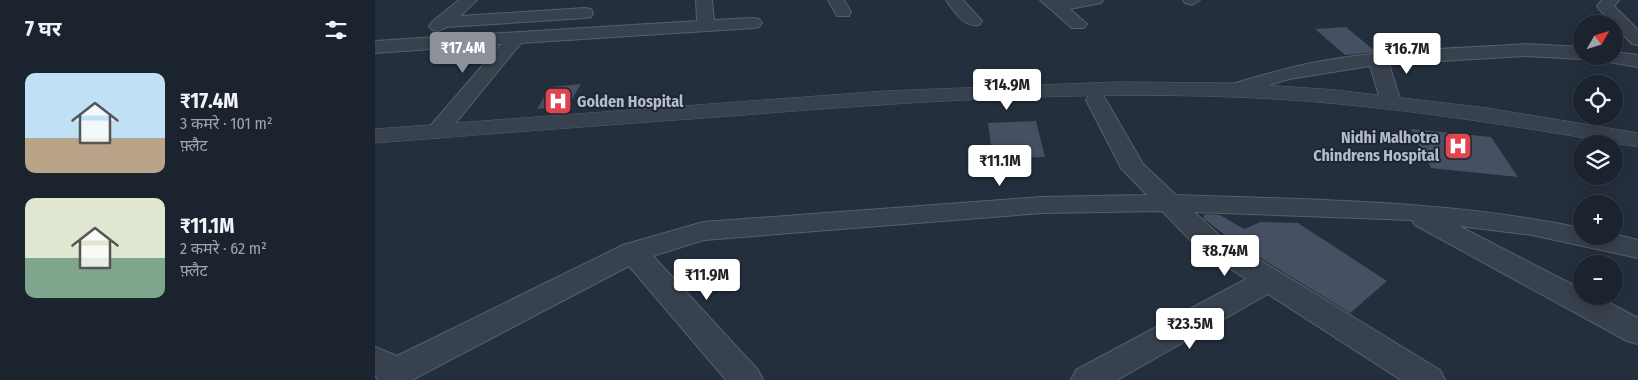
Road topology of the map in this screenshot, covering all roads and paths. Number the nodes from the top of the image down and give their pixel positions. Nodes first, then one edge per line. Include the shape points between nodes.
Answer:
1 (469, 0) edge
2 (704, 0) edge
3 (954, 0) edge
4 (1095, 0) edge
5 (1611, 0) edge
6 (1052, 3) edge
7 (588, 7) edge
8 (973, 21) dead end
9 (443, 22) junction
10 (753, 23) dead end
11 (1078, 24) dead end
12 (706, 27) junction
13 (576, 35) junction
14 (515, 39) junction
15 (1638, 40) edge
16 (415, 45) junction
17 (375, 47) edge
18 (1573, 53) edge
19 (1623, 59) edge
20 (1377, 60) junction
21 (1638, 61) edge
22 (1233, 90) junction
23 (1096, 100) junction
24 (1391, 102) junction
25 (437, 131) junction
26 (375, 136) edge
27 (1573, 137) edge
28 (1638, 140) edge
29 (375, 148) edge
30 (1623, 148) edge
31 (1638, 151) edge
32 (1169, 203) junction
33 (1411, 212) junction
34 (1638, 249) edge
35 (633, 252) junction
36 (1269, 280) junction
37 (1638, 332) edge
38 (389, 371) edge
39 (746, 380) edge
40 (1088, 380) edge
41 (1428, 380) edge

1 - 9 street
2 - 12 street
3 - 8 street
4 - 6 street
5 - 15 street via 1605,6
6 - 11 street
7 - 9 street
7 - 13 street
9 - 16 street
10 - 12 street
12 - 13 street
13 - 14 street
14 - 16 street
14 - 25 street
16 - 17 street
18 - 20 street via 1525,50
19 - 21 street
20 - 22 street via 1285,74
20 - 24 street
22 - 24 street
22 - 25 street via 985,92
23 - 27 street via 1274,102
23 - 29 street via 993,103
23 - 32 street via 1133,168
24 - 28 street via 1500,115
25 - 26 street
30 - 31 street
32 - 33 street
32 - 35 street via 1042,205 703,231
32 - 36 street via 1209,242
33 - 34 street via 1531,226
33 - 37 street
35 - 38 street
35 - 39 street
36 - 40 street
36 - 41 street

